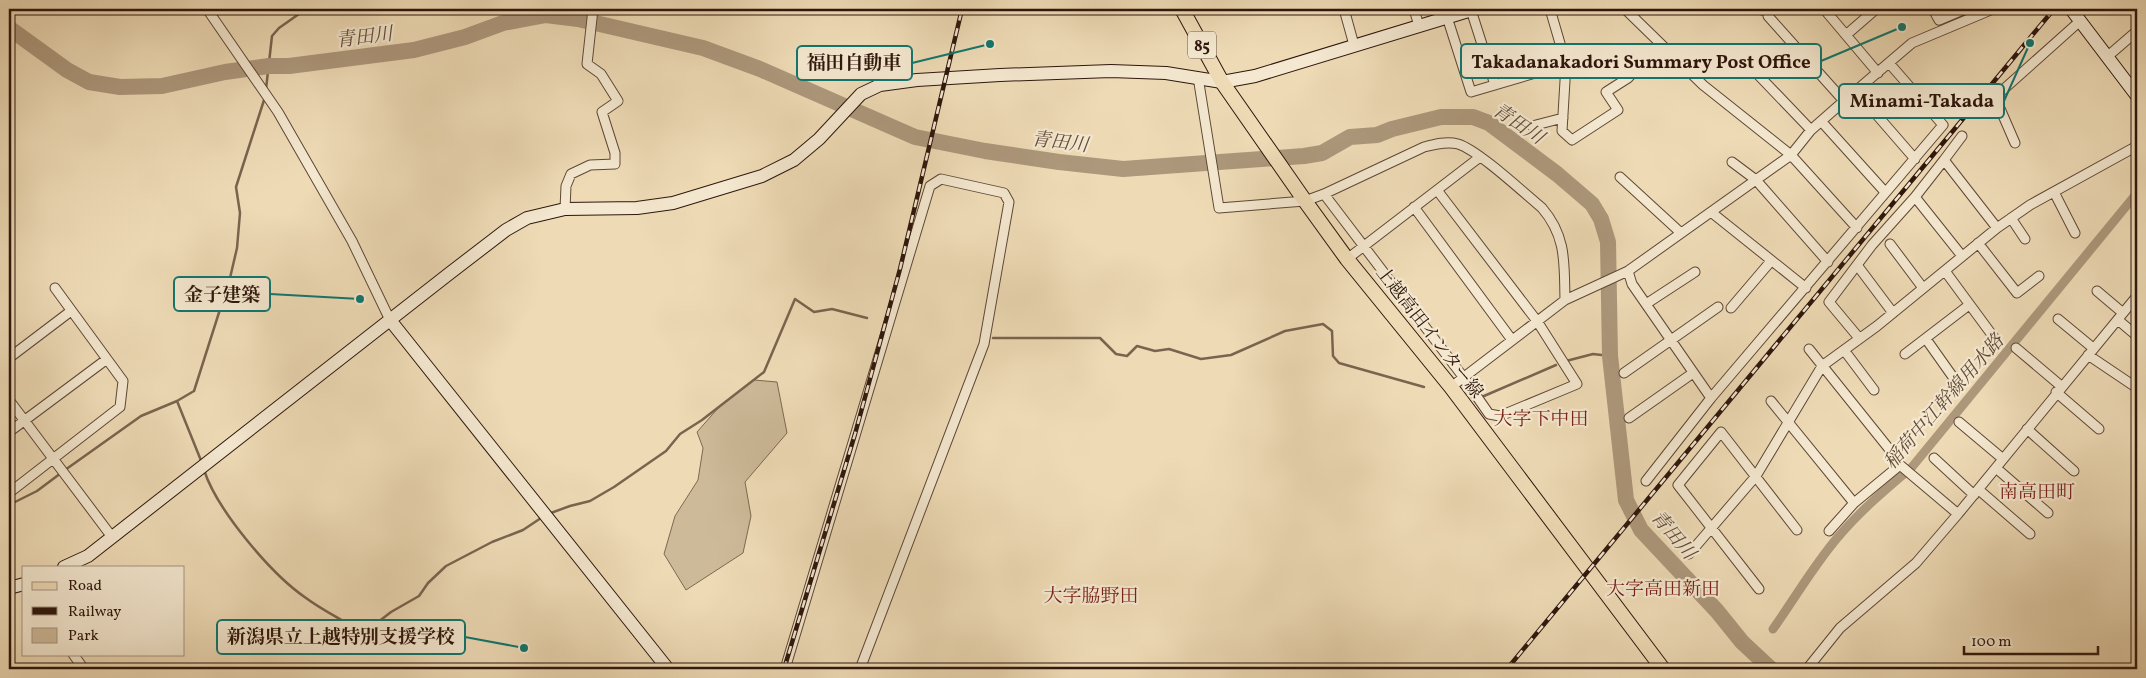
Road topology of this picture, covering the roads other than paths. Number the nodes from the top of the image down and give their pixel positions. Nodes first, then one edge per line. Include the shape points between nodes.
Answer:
1 (206, 9) edge
2 (1182, 9) edge
3 (1344, 9) edge
4 (1414, 9) edge
5 (1473, 9) edge
6 (1550, 9) edge
7 (1625, 9) edge
8 (1824, 9) edge
9 (1876, 9) edge
10 (1933, 9) edge
11 (1965, 9) edge
12 (1993, 9) edge
13 (2071, 9) edge
14 (593, 11) edge
15 (1764, 12) edge
16 (1447, 17) junction
17 (2080, 22) junction
18 (1420, 26) junction
19 (2137, 31) edge
20 (1846, 35) junction
21 (1659, 43) junction
22 (1354, 45) junction
23 (2108, 56) junction
24 (1742, 58) dead end
25 (1889, 63) junction
26 (1566, 64) junction
27 (1878, 73) junction
28 (1198, 78) junction
29 (1222, 82) junction
30 (1495, 85) junction
31 (1856, 91) junction
32 (2137, 96) edge
33 (1844, 101) junction
34 (1563, 118) junction
35 (1821, 121) junction
36 (1532, 126) dead end
37 (1811, 130) junction
38 (1962, 136) dead end
39 (2015, 143) dead end
40 (2137, 146) edge
41 (1791, 155) junction
42 (1480, 157) junction
43 (1915, 159) junction
44 (1944, 160) junction
45 (1732, 162) dead end
46 (1620, 177) dead end
47 (1756, 180) junction
48 (1437, 190) junction
49 (1885, 192) junction
50 (2054, 192) junction
51 (1324, 194) junction
52 (1915, 197) junction
53 (1305, 201) junction
54 (1414, 207) junction
55 (565, 209) junction
56 (1711, 212) junction
57 (2011, 218) junction
58 (1857, 228) junction
59 (1997, 228) junction
60 (1681, 233) junction
61 (2075, 233) dead end
62 (2026, 239) dead end
63 (1978, 243) junction
64 (1890, 244) dead end
65 (1364, 246) junction
66 (1962, 256) junction
67 (1347, 258) junction
68 (1771, 260) junction
69 (1828, 262) junction
70 (1857, 265) junction
71 (1628, 270) junction
72 (1946, 271) junction
73 (1694, 272) dead end
74 (2039, 276) dead end
75 (55, 288) dead end
76 (1806, 288) junction
77 (1923, 288) junction
78 (2097, 291) dead end
79 (2137, 296) edge
80 (1565, 300) junction
81 (1646, 304) junction
82 (1969, 305) junction
83 (1718, 307) dead end
84 (1731, 308) dead end
85 (71, 310) junction
86 (1893, 313) junction
87 (2121, 316) junction
88 (2058, 319) dead end
89 (390, 320) junction
90 (1537, 321) junction
91 (2137, 336) edge
92 (1859, 338) junction
93 (1926, 339) junction
94 (1512, 340) junction
95 (1670, 340) junction
96 (1998, 343) dead end
97 (2016, 348) dead end
98 (1809, 349) dead end
99 (1844, 350) junction
100 (2090, 351) junction
101 (1905, 354) dead end
102 (9, 358) edge
103 (107, 359) junction
104 (1822, 366) junction
105 (1693, 373) junction
106 (1624, 374) dead end
107 (1464, 378) junction
108 (1450, 387) junction
109 (1960, 387) dead end
110 (2137, 388) edge
111 (2059, 389) junction
112 (1874, 390) dead end
113 (1711, 398) junction
114 (9, 400) edge
115 (1771, 401) dead end
116 (1629, 418) dead end
117 (24, 420) junction
118 (1788, 422) junction
119 (1959, 422) dead end
120 (2027, 429) junction
121 (2100, 429) dead end
122 (9, 432) edge
123 (1934, 458) dead end
124 (54, 459) junction
125 (2003, 459) junction
126 (1900, 465) junction
127 (1996, 468) junction
128 (2074, 471) dead end
129 (1756, 476) junction
130 (1646, 481) dead end
131 (1976, 492) junction
132 (9, 493) edge
133 (1854, 503) junction
134 (2048, 513) dead end
135 (1958, 514) junction
136 (1712, 528) junction
137 (1797, 530) dead end
138 (1829, 531) dead end
139 (2030, 534) dead end
140 (112, 537) junction
141 (1689, 554) dead end
142 (66, 566) edge
143 (22, 585) edge
144 (9, 588) edge
145 (1759, 589) dead end
146 (74, 656) edge
147 (75, 669) edge
148 (668, 669) edge
149 (785, 669) edge
150 (860, 669) edge
151 (1663, 669) edge
152 (1807, 669) edge

1 - 89 street via 278,112 352,241
2 - 29 main road, 上越高田インター線 / 85
3 - 22 street
4 - 18 street
5 - 16 street
5 - 30 street
6 - 26 street
7 - 21 street
8 - 20 street
9 - 20 street
10 - 11 street via 1939,20
12 - 25 street via 1912,43
13 - 17 street
14 - 55 street via 587,64 601,74 618,101 602,112 615,153 614,164 590,165 571,174 566,186
15 - 33 street
16 - 18 street
16 - 30 street via 1471,92
17 - 23 street
17 - 39 street via 1995,97
18 - 22 street
19 - 23 street
20 - 27 street
21 - 34 street via 1628,78 1606,92 1618,110 1572,140 1562,131
21 - 41 street via 1703,85
22 - 29 street via 1255,76
23 - 32 street
24 - 37 street
25 - 27 street
25 - 43 street via 1943,126
26 - 30 street
26 - 34 street
27 - 31 street
28 - 29 street
28 - 53 street via 1219,208
28 - 55 street via 1112,71 917,80 874,87 850,104 819,139 794,160 762,176 673,203 637,208
29 - 53 main road, 上越高田インター線 / 85
31 - 33 street
31 - 43 street
33 - 35 street
34 - 36 street
35 - 37 street
35 - 49 street
37 - 41 street
38 - 44 street
40 - 50 street
41 - 47 street
41 - 58 street
42 - 48 street
42 - 51 street via 1457,144 1436,143
42 - 80 street via 1542,208 1556,228 1563,248
43 - 49 street
44 - 52 street
44 - 59 street
45 - 47 street
46 - 60 street
47 - 56 street
47 - 69 street
48 - 54 street
48 - 90 street
49 - 58 street
50 - 57 street
50 - 61 street
51 - 53 street
51 - 65 street
52 - 66 street
52 - 70 street
53 - 67 main road, 上越高田インター線 / 85
54 - 65 street
54 - 94 street
55 - 89 street via 527,218 506,230
56 - 60 street
56 - 68 street
57 - 59 street
57 - 62 street
58 - 69 street
59 - 63 street
60 - 71 street
63 - 66 street
63 - 74 street via 2017,293
64 - 77 street
65 - 67 street
65 - 107 street
66 - 72 street
67 - 108 main road, 上越高田インター線 / 85
68 - 76 street
68 - 84 street
69 - 76 street
70 - 86 street
70 - 92 street via 1829,302
71 - 80 street
71 - 81 street via 1632,284
72 - 77 street
72 - 82 street
73 - 81 street
75 - 85 street
76 - 113 street
77 - 86 street
78 - 87 street
79 - 87 street
80 - 90 street
81 - 95 street
82 - 93 street
82 - 96 street
83 - 95 street
85 - 102 street
85 - 103 street
86 - 92 street
87 - 91 street
87 - 100 street
88 - 100 street
89 - 140 street
89 - 148 street
90 - 94 street
90 - 107 street via 1577,384 1500,416 1489,414
92 - 99 street
93 - 101 street
93 - 109 street
94 - 107 street
95 - 105 street
95 - 106 street
97 - 111 street
98 - 104 street
99 - 104 street
99 - 112 street
100 - 110 street
100 - 111 street
103 - 117 street
103 - 124 street via 123,381 120,407
104 - 118 street
104 - 126 street
105 - 113 street
105 - 116 street
107 - 108 street
108 - 151 main road, 上越高田インター線 / 85
111 - 120 street
111 - 121 street
113 - 130 street
114 - 117 street
115 - 118 street
117 - 122 street
117 - 124 street
118 - 129 street
118 - 133 street
119 - 125 street
120 - 125 street
120 - 128 street
123 - 131 street
124 - 132 street
124 - 140 street
125 - 127 street
126 - 133 street
126 - 135 street
127 - 131 street
127 - 134 street
129 - 136 street
129 - 136 street via 1721,432 1678,484
129 - 137 street
131 - 135 street
131 - 139 street
133 - 138 street
135 - 152 street via 1916,563 1840,628
136 - 141 street
136 - 145 street
140 - 142 street via 88,556
143 - 144 street
146 - 147 street via 81,665
149 - 150 street via 930,186 941,179 1004,193 1009,202 1008,211 984,344

